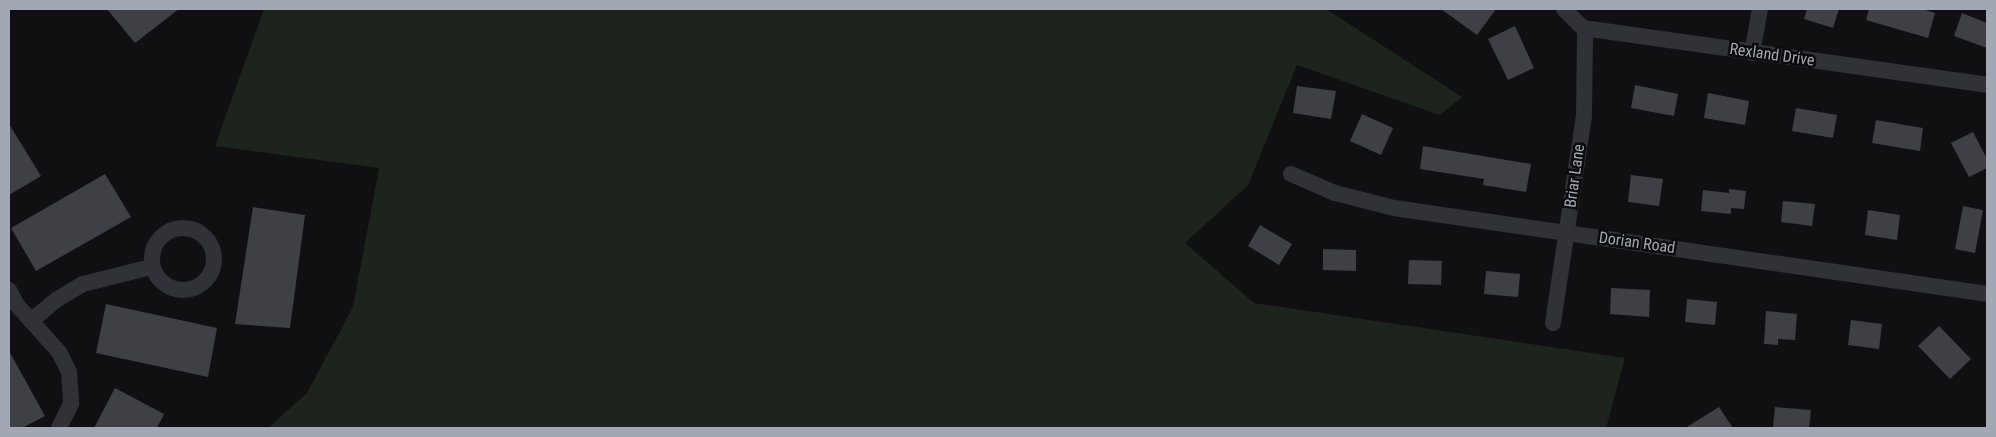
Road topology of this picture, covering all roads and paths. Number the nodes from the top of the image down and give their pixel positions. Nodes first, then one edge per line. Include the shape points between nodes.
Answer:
1 (1564, 9) edge
2 (1760, 9) edge
3 (1585, 29) junction
4 (1752, 53) junction
5 (1987, 85) edge
6 (1291, 174) dead end
7 (1567, 232) junction
8 (151, 267) dead end
9 (9, 290) edge
10 (1987, 294) edge
11 (32, 321) junction
12 (1554, 323) dead end
13 (59, 428) edge

1 - 3 street
2 - 4 street
3 - 4 street, Rexland Drive
3 - 7 street, Briar Lane via 1584,116
4 - 5 street, Rexland Drive
6 - 7 street, Dorian Road via 1335,193 1394,208
7 - 10 street, Dorian Road
7 - 12 street, Briar Lane
8 - 11 street via 84,284 56,300
9 - 11 street
11 - 13 street via 59,352 69,372 71,404

